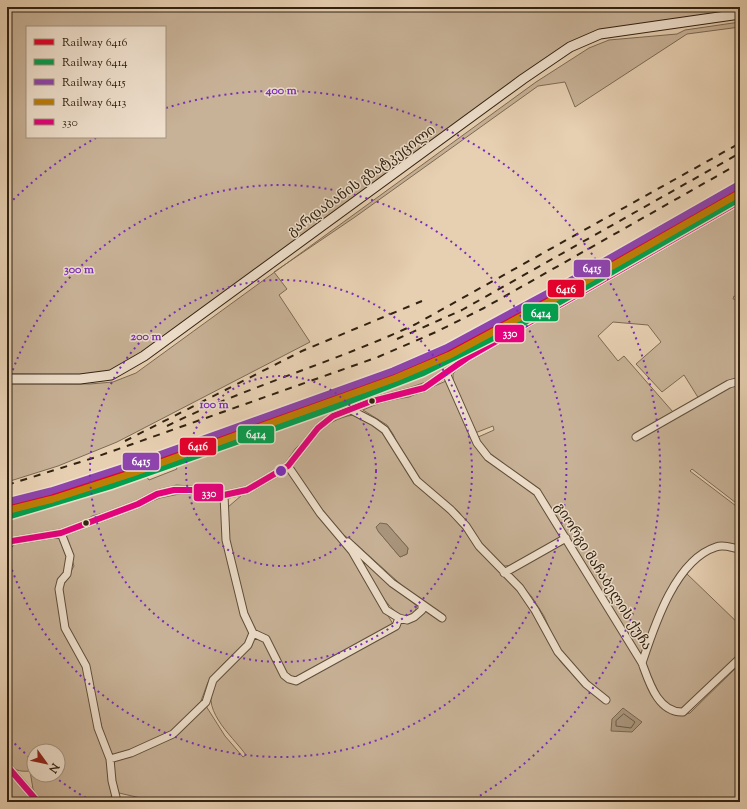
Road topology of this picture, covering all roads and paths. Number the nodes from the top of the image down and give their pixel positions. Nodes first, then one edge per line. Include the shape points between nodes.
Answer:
1 (740, 14) edge
2 (740, 201) edge
3 (446, 373) junction
4 (7, 379) edge
5 (740, 381) edge
6 (351, 410) junction
7 (636, 437) dead end
8 (288, 466) junction
9 (224, 495) junction
10 (61, 533) junction
11 (566, 538) junction
12 (343, 539) junction
13 (9, 544) edge
14 (740, 549) edge
15 (504, 573) junction
16 (422, 605) junction
17 (398, 618) junction
18 (442, 618) dead end
19 (253, 632) junction
20 (740, 658) edge
21 (642, 663) junction
22 (606, 700) dead end
23 (110, 759) junction
24 (7, 766) edge
25 (116, 797) dead end
26 (38, 802) edge

1 - 4 main road, გარდაბანის გზატკეცილი via 600,34 570,47 124,368 111,375 80,379
2 - 3 street via 472,355
3 - 6 street via 424,388 369,402
3 - 11 street, გიორგი მაჩაბელის ქუჩა via 477,443 488,457 537,492
5 - 7 street via 729,384
6 - 8 street via 333,416 318,428
6 - 15 street via 385,430 417,481 451,510
8 - 9 street via 247,490
8 - 12 street via 320,513
9 - 10 street via 174,490 157,494 138,504
9 - 19 street via 226,540 244,614
10 - 13 street
10 - 23 street via 70,556 67,574 59,589 65,628 86,666 98,728
11 - 15 street
11 - 21 street, გიორგი მაჩაბელის ქუჩა
12 - 16 street via 392,583
12 - 17 street via 386,610
14 - 21 street, გიორგი მაჩაბელის ქუჩა via 715,547 696,559 684,571 657,618
15 - 22 street via 520,588 563,659 586,684
16 - 17 street via 422,610 414,617 406,620
16 - 18 street
17 - 19 street via 396,626 296,681 284,675 266,639
19 - 23 street via 248,645 213,680 206,702 173,734 131,753
20 - 21 street via 683,712 666,707 651,688
23 - 25 street
24 - 26 street

